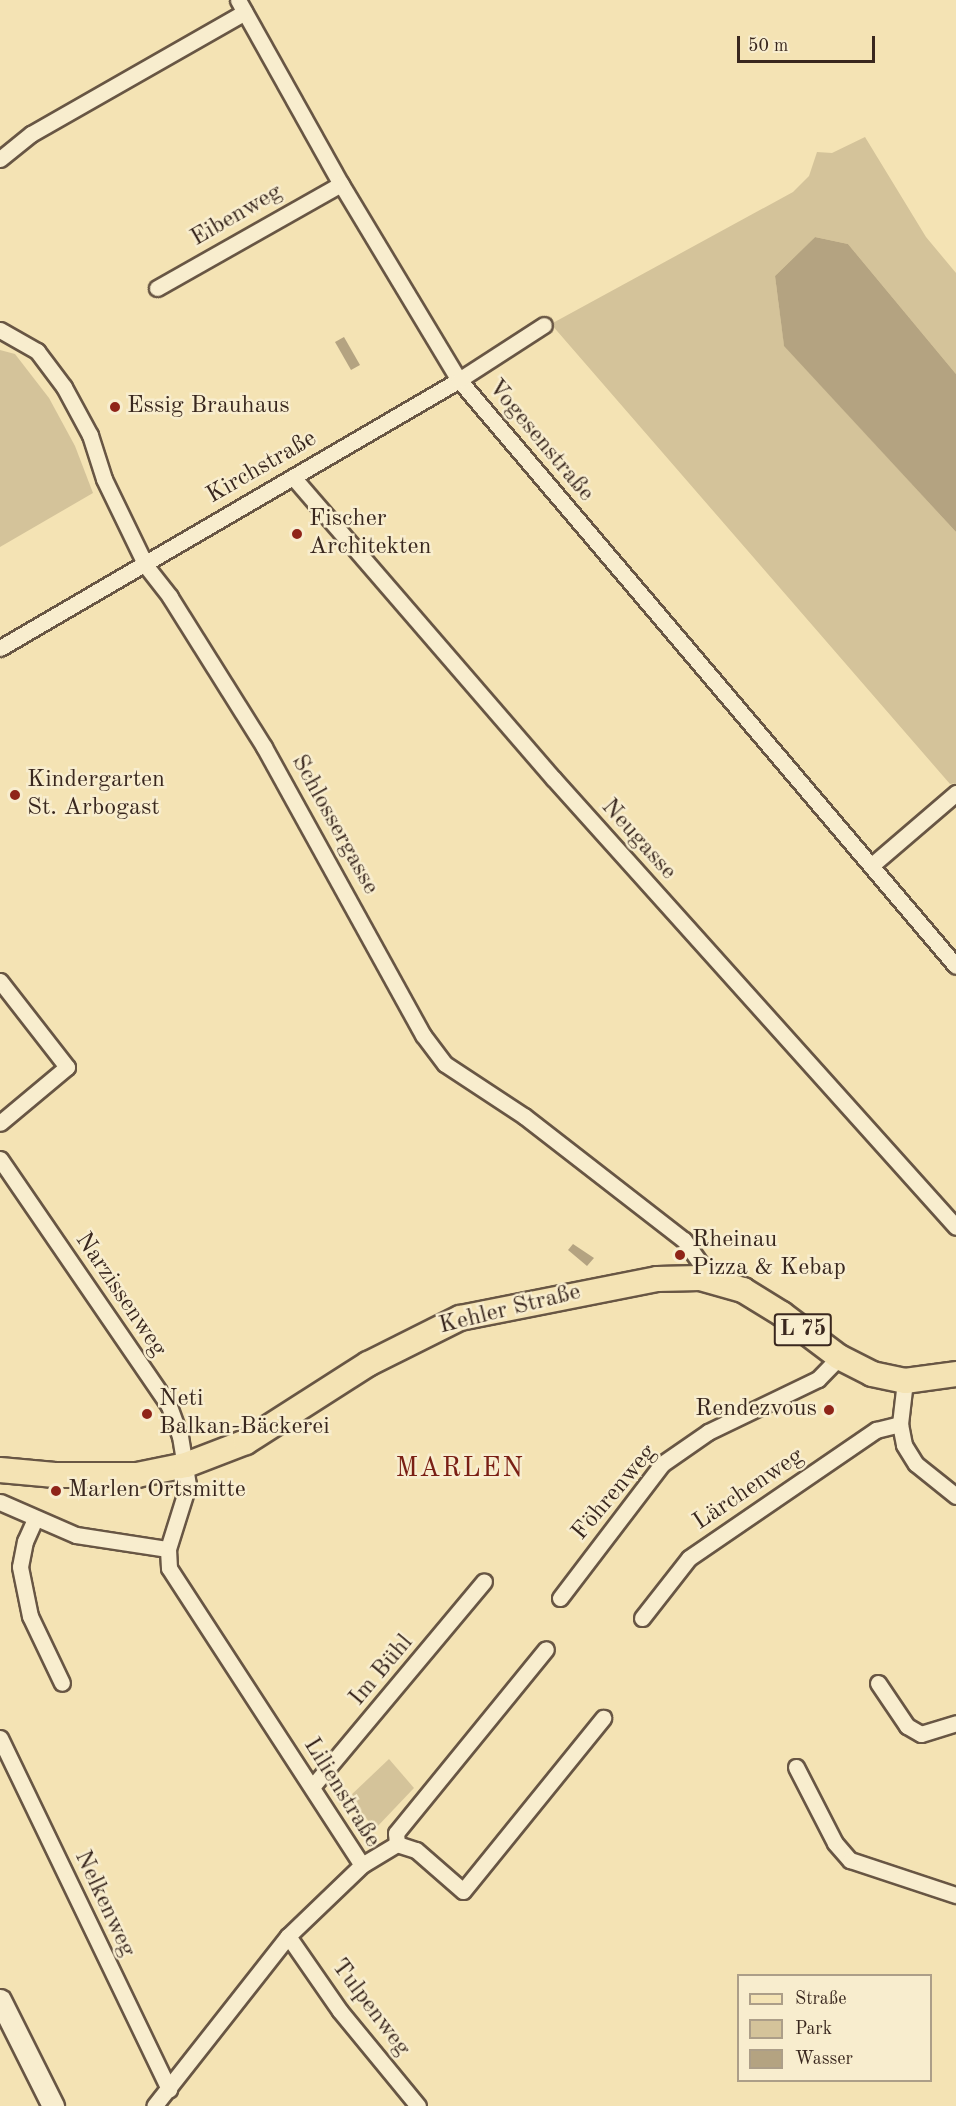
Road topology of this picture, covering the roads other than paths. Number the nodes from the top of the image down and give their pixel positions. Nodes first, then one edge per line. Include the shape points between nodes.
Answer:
1 (242, 6) edge
2 (0, 159) edge
3 (341, 184) junction
4 (157, 288) dead end
5 (544, 324) dead end
6 (1, 332) edge
7 (459, 380) junction
8 (293, 477) junction
9 (146, 566) junction
10 (0, 648) edge
11 (956, 793) edge
12 (872, 865) junction
13 (956, 966) edge
14 (0, 981) edge
15 (0, 1123) edge
16 (0, 1159) edge
17 (956, 1227) edge
18 (700, 1278) junction
19 (839, 1358) junction
20 (956, 1374) edge
21 (905, 1381) junction
22 (900, 1424) junction
23 (186, 1465) junction
24 (0, 1470) edge
25 (956, 1496) edge
26 (0, 1502) edge
27 (35, 1520) junction
28 (168, 1549) junction
29 (484, 1581) dead end
30 (560, 1598) dead end
31 (642, 1617) dead end
32 (546, 1649) dead end
33 (62, 1683) dead end
34 (878, 1683) dead end
35 (603, 1718) dead end
36 (956, 1723) edge
37 (0, 1738) edge
38 (796, 1767) dead end
39 (312, 1787) junction
40 (397, 1844) junction
41 (362, 1865) junction
42 (956, 1895) edge
43 (288, 1936) junction
44 (0, 2000) edge
45 (169, 2089) junction
46 (416, 2105) edge
47 (53, 2106) edge
48 (154, 2106) edge

1 - 2 street via 31,134
1 - 3 street, Vogesenstraße
3 - 4 street, Eibenweg
3 - 7 street, Vogesenstraße
5 - 7 street, Kirchstraße
6 - 9 street, Schlossergasse via 37,351 64,387 90,435 104,479
7 - 8 street, Kirchstraße
7 - 12 street, Vogesenstraße
8 - 9 street, Kirchstraße
8 - 17 street, Neugasse via 553,778
9 - 10 street, Kirchstraße
9 - 18 street, Schlossergasse via 170,597 264,747 423,1035 445,1064 524,1116 684,1240 701,1264
11 - 12 street
12 - 13 street, Vogesenstraße
14 - 15 street via 67,1067
16 - 23 street, Narzissenweg via 169,1406
18 - 19 main road, Kehler Straße / L 75 via 721,1282 763,1300
18 - 23 main road, Kehler Straße / L 75 via 657,1279 599,1288 460,1318 368,1364 246,1442
19 - 21 main road, Kehler Straße / L 75 via 872,1374
19 - 30 street, Föhrenweg via 818,1379 708,1432 662,1464
20 - 21 main road, Kehler Straße / L 75
21 - 22 street
22 - 25 street via 904,1445 916,1464
22 - 31 street, Lärchenweg via 876,1430 689,1558
23 - 24 main road, Kehler Straße / L 75 via 137,1475
23 - 28 street, Lilienstraße via 188,1485
26 - 27 street
27 - 28 street via 76,1535
27 - 33 street via 25,1541 20,1567 30,1617
28 - 39 street, Lilienstraße via 169,1568 178,1584
29 - 39 street, Im Bühl
32 - 40 street via 396,1833
34 - 36 street via 907,1726 921,1734
35 - 40 street via 463,1891 416,1850
37 - 45 street, Nelkenweg
38 - 42 street via 835,1843 850,1860
39 - 41 street, Lilienstraße
40 - 41 street
41 - 43 street, Lilienstraße
43 - 45 street, Lilienstraße
43 - 46 street, Tulpenweg via 340,2011
44 - 47 main road
45 - 48 street, Lilienstraße

